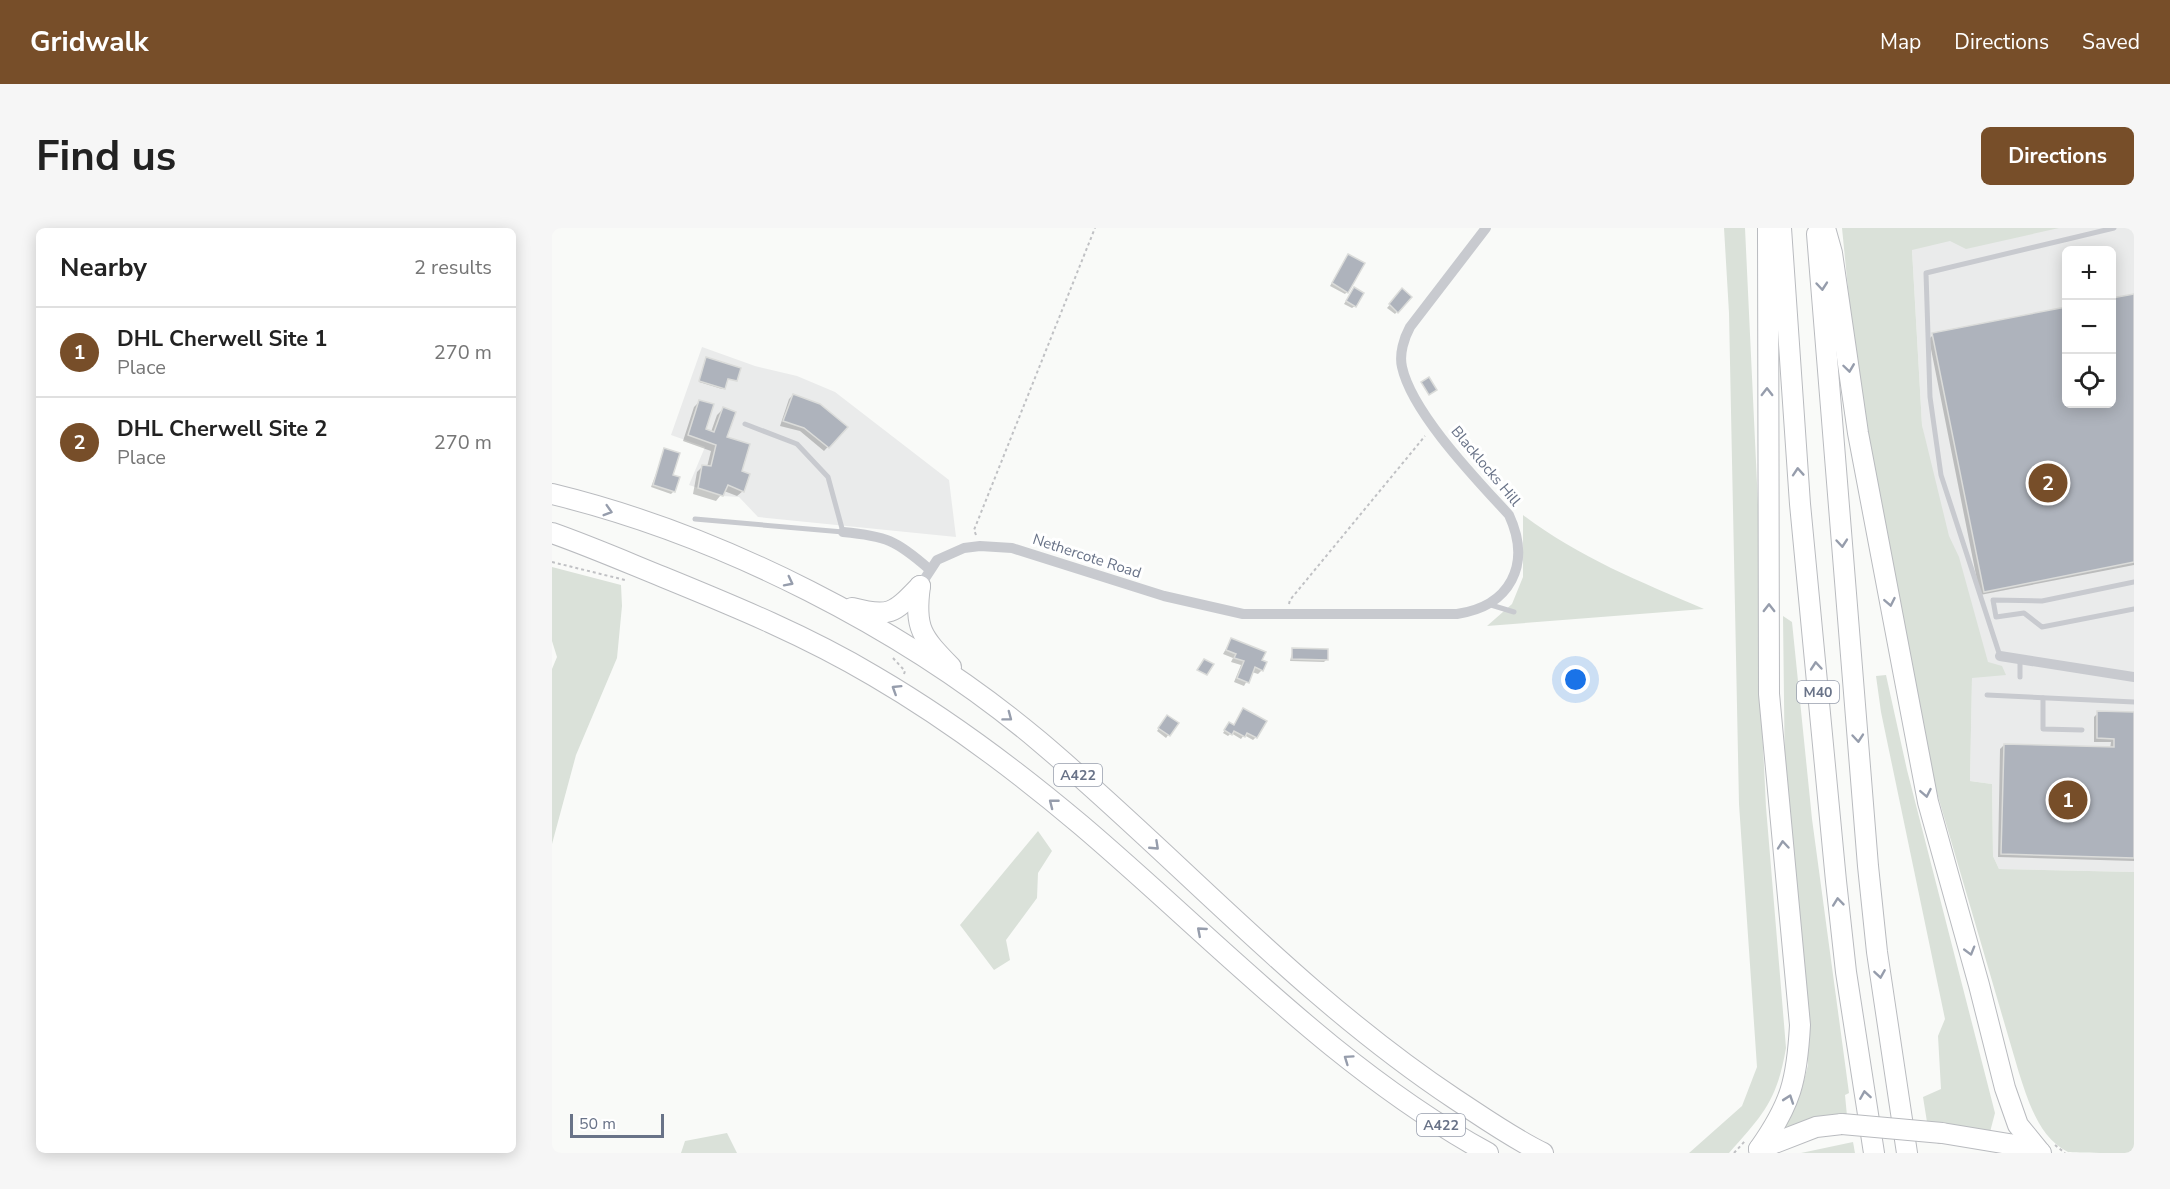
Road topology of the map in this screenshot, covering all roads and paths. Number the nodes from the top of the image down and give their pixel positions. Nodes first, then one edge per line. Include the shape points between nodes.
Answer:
1 (1095, 228) edge
2 (1486, 228) edge
3 (1768, 228) edge
4 (1781, 228) edge
5 (1817, 228) edge
6 (1825, 228) edge
7 (2114, 228) edge
8 (745, 424) dead end
9 (1435, 428) junction
10 (552, 494) edge
11 (695, 519) dead end
12 (843, 532) junction
13 (552, 533) edge
14 (980, 546) junction
15 (552, 547) edge
16 (924, 577) junction
17 (2134, 582) edge
18 (830, 602) junction
19 (1491, 605) junction
20 (740, 608) junction
21 (2134, 609) edge
22 (1514, 612) dead end
23 (1288, 615) junction
24 (2000, 656) joint
25 (2020, 659) junction
26 (2020, 677) dead end
27 (2134, 677) edge
28 (1987, 695) dead end
29 (980, 696) junction
30 (2043, 698) junction
31 (2134, 702) edge
32 (2082, 730) dead end
33 (1757, 1151) edge
34 (1488, 1153) edge
35 (1543, 1153) edge
36 (1874, 1153) edge
37 (1907, 1153) edge
38 (2041, 1153) edge

1 - 14 path via 974,530
2 - 9 street, Blacklocks Hill via 1405,336 1401,365 1408,385
33 -> 3 highway via 1786,1108 1798,1071 1800,1025 1769,694
36 -> 4 highway, M40 via 1836,881 1800,504
5 -> 37 highway, M40 via 1868,866
6 -> 38 highway via 1833,253 1858,433 1928,802 2005,1088 2018,1125
7 - 24 lane via 1926,273 1930,397 1941,475
8 - 12 lane via 797,444 828,477
9 - 19 street, Blacklocks Hill via 1509,515 1516,532 1516,569
9 - 23 path via 1290,600
10 -> 18 highway, A422 via 653,525 765,570
11 - 12 lane
12 - 16 street via 888,538 906,550
13 - 20 highway, A422
14 - 16 street, Nethercote Road via 937,560
14 - 23 street, Nethercote Road via 1012,548 1164,596 1242,614
15 - 20 highway
16 - 18 highway via 891,613 876,615
16 - 29 highway via 916,612 922,632
17 - 21 lane via 2042,601 1993,600 1996,617 2024,613 2042,627
18 - 29 highway, A422
19 - 22 lane
19 - 23 street via 1457,614
34 -> 20 highway, A422 via 1456,1136 1336,1051 1080,824 1006,767 872,675
24 - 25 street
25 - 26 lane
25 - 27 street
28 - 30 lane
29 -> 35 highway, A422 via 1055,754 1293,975 1362,1033 1430,1083
30 - 31 lane
30 - 32 lane via 2043,729
33 - 38 highway, bridge via 1815,1127 1842,1124 1942,1133

